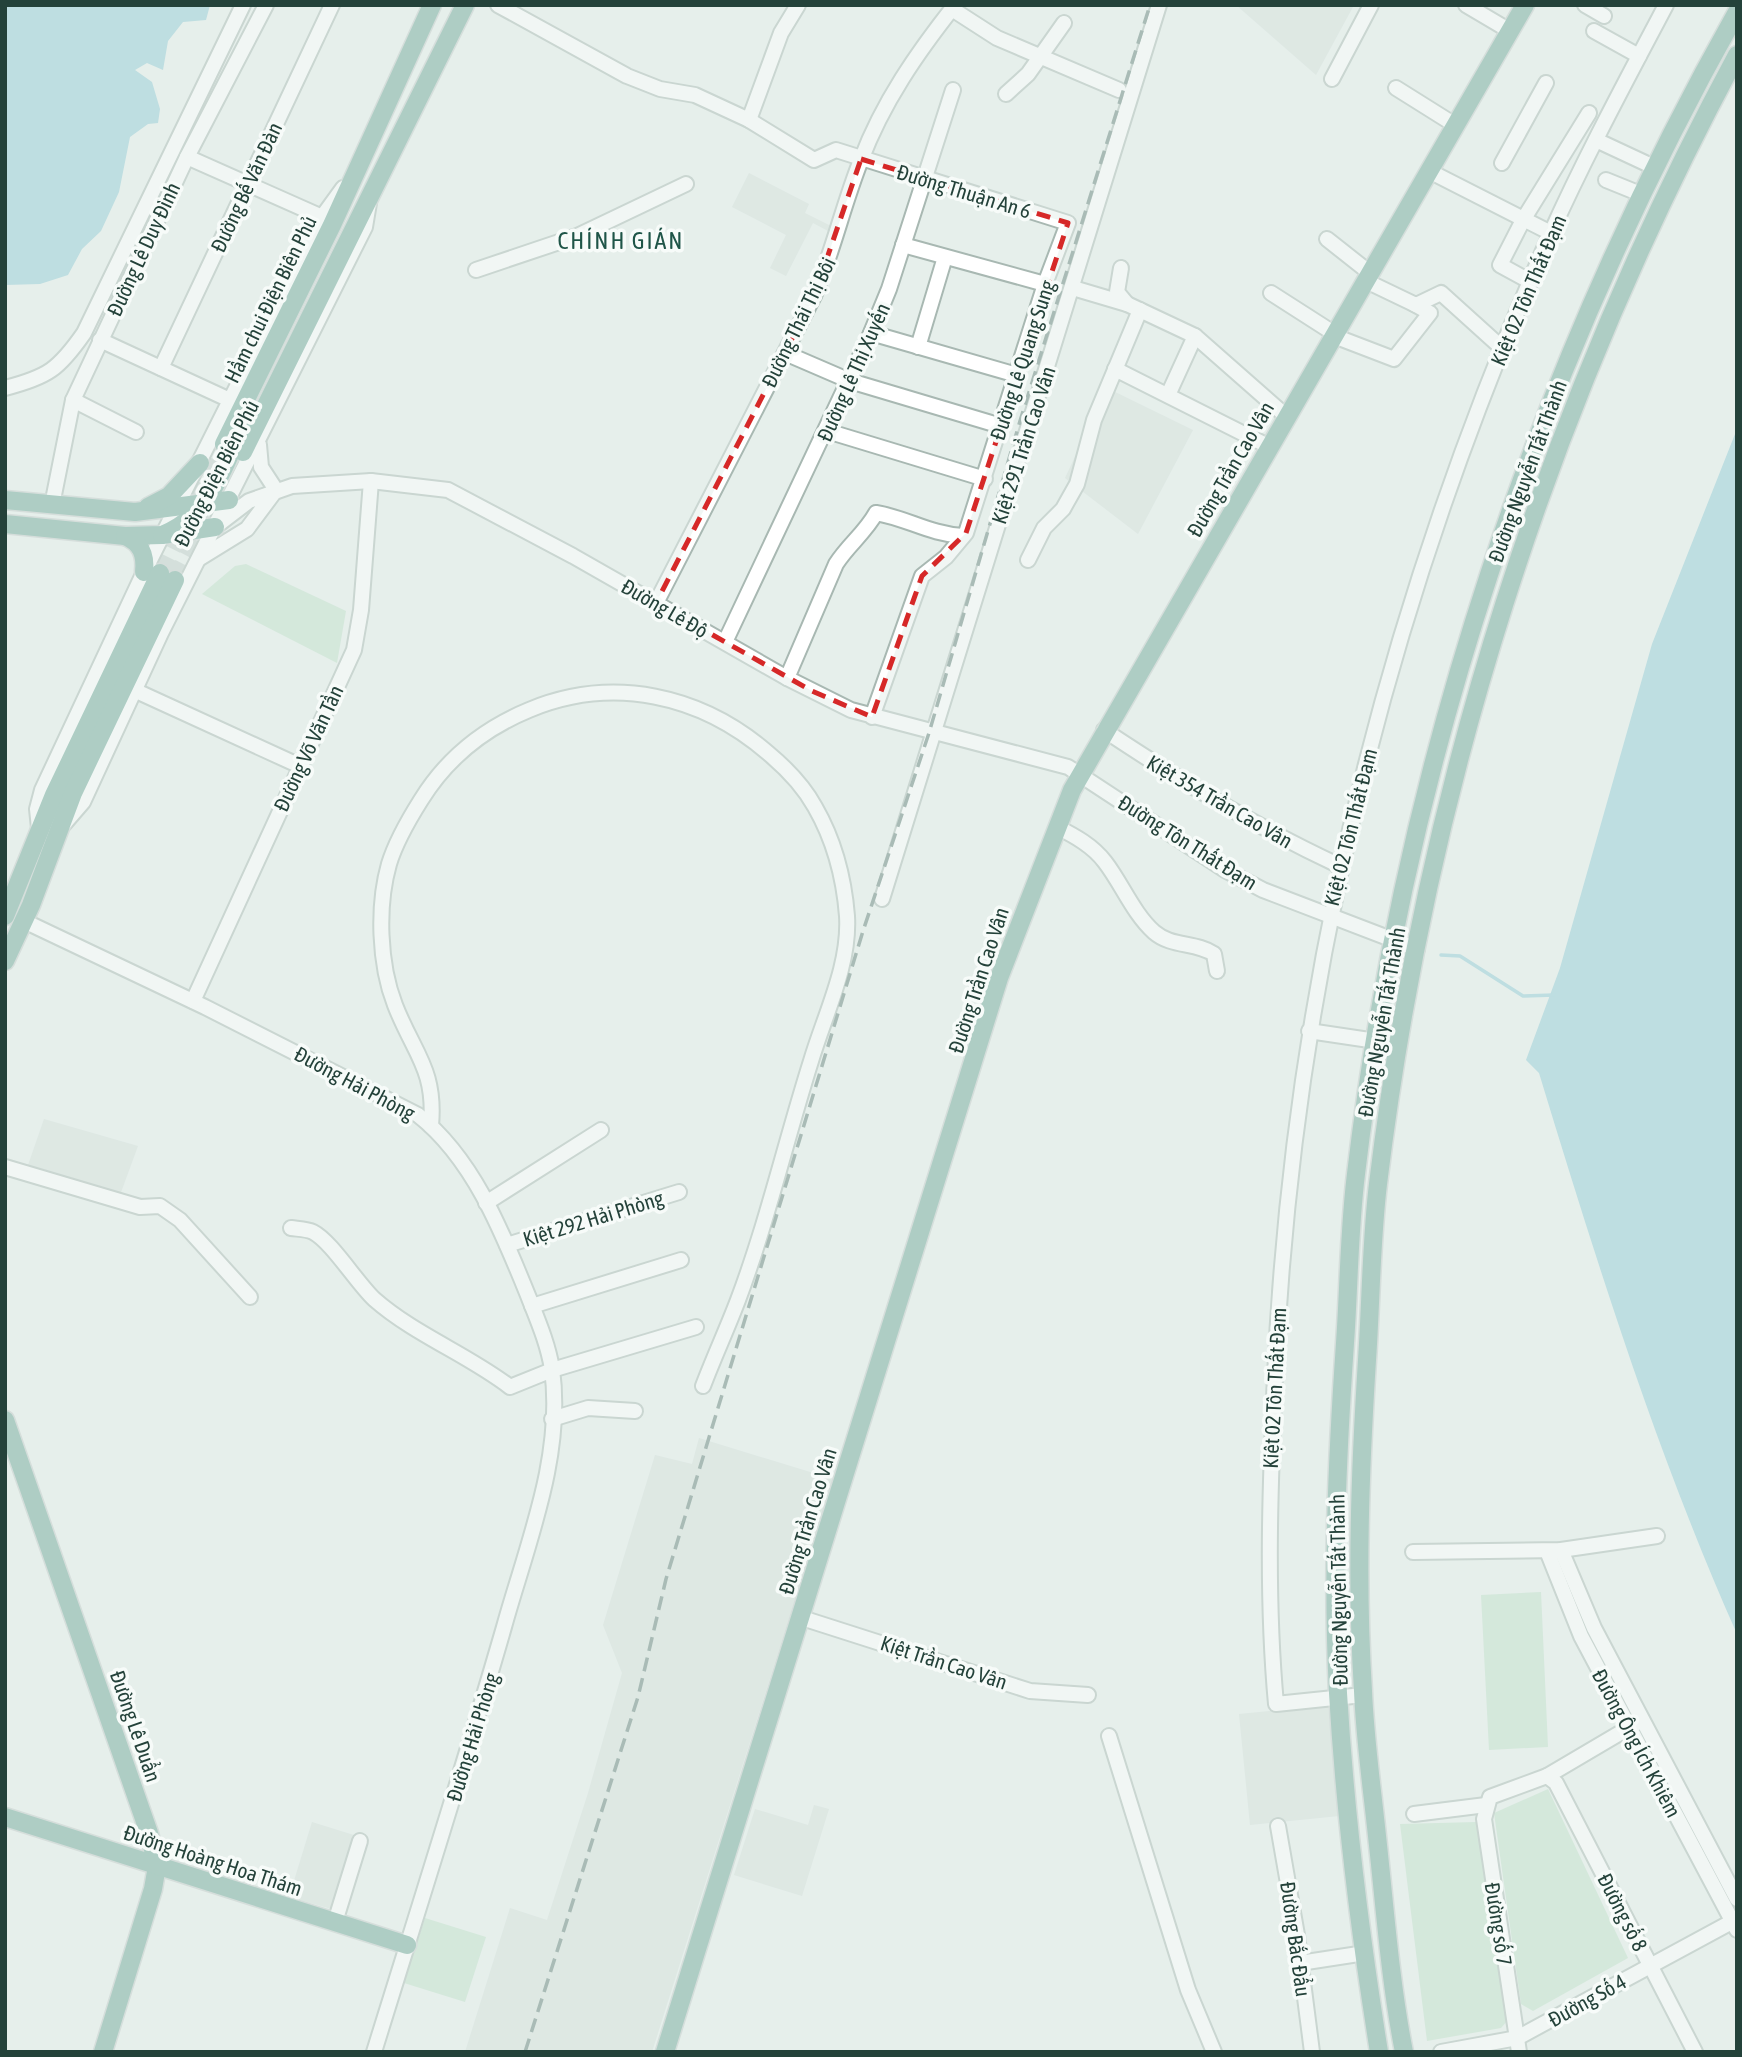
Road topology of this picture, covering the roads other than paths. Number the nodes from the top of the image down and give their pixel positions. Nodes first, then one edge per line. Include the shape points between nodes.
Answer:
1 (243, 5) edge
2 (266, 5) edge
3 (332, 5) edge
4 (432, 5) edge
5 (465, 5) edge
6 (498, 5) edge
7 (797, 5) edge
8 (1159, 5) edge
9 (1371, 5) edge
10 (1466, 5) edge
11 (1525, 5) edge
12 (1585, 5) edge
13 (1666, 5) edge
14 (953, 7) edge
15 (1737, 12) edge
16 (1604, 16) dead end
17 (1064, 23) dead end
18 (1510, 31) junction
19 (1594, 31) dead end
20 (1737, 55) edge
21 (1041, 56) junction
22 (1639, 56) junction
23 (1332, 79) dead end
24 (1546, 83) dead end
25 (1396, 88) dead end
26 (1119, 89) dead end
27 (953, 90) dead end
28 (1006, 94) dead end
29 (1588, 113) dead end
30 (750, 120) junction
31 (1455, 125) junction
32 (1596, 140) junction
33 (187, 157) junction
34 (861, 159) junction
35 (1502, 163) dead end
36 (1656, 168) junction
37 (1429, 171) junction
38 (353, 173) junction
39 (926, 179) junction
40 (1606, 180) dead end
41 (247, 184) junction
42 (685, 184) dead end
43 (1643, 195) junction
44 (369, 202) junction
45 (322, 217) junction
46 (1523, 220) junction
47 (1068, 223) joint
48 (1551, 233) junction
49 (1327, 239) dead end
50 (903, 245) junction
51 (945, 257) junction
52 (1121, 268) dead end
53 (476, 270) dead end
54 (1605, 271) junction
55 (1368, 277) junction
56 (1627, 281) junction
57 (1531, 282) junction
58 (1045, 284) junction
59 (1073, 288) junction
60 (1271, 293) dead end
61 (1414, 304) junction
62 (1133, 307) junction
63 (871, 333) junction
64 (1334, 335) junction
65 (1195, 336) junction
66 (100, 340) junction
67 (918, 347) junction
68 (1503, 349) junction
69 (785, 353) junction
70 (162, 368) junction
71 (1115, 369) junction
72 (1017, 375) junction
73 (850, 381) junction
74 (5, 388) edge
75 (1168, 395) junction
76 (73, 400) junction
77 (232, 401) junction
78 (1287, 417) junction
79 (1001, 426) junction
80 (827, 431) junction
81 (136, 432) dead end
82 (262, 434) junction
83 (224, 444) tunnel mouth
84 (1270, 447) junction
85 (243, 452) tunnel mouth
86 (200, 463) junction
87 (985, 479) junction
88 (371, 481) junction
89 (276, 490) junction
90 (5, 500) edge
91 (229, 500) junction
92 (249, 500) junction
93 (205, 503) junction
94 (52, 505) junction
95 (176, 508) junction
96 (135, 512) junction
97 (5, 524) edge
98 (215, 527) junction
99 (162, 535) junction
100 (125, 536) junction
101 (963, 537) junction
102 (199, 558) junction
103 (1028, 560) dead end
104 (1492, 565) junction
105 (1513, 572) junction
106 (160, 575) junction
107 (656, 603) junction
108 (725, 642) junction
109 (787, 678) junction
110 (134, 691) junction
111 (872, 717) junction
112 (1104, 730) junction
113 (934, 734) junction
114 (300, 766) junction
115 (1080, 774) junction
116 (1057, 827) junction
117 (60, 830) junction
118 (1340, 866) junction
119 (882, 899) dead end
120 (5, 916) edge
121 (1329, 916) junction
122 (24, 920) junction
123 (1392, 941) junction
124 (1416, 949) junction
125 (5, 961) edge
126 (1217, 971) dead end
127 (193, 1001) junction
128 (1308, 1031) junction
129 (1376, 1041) junction
130 (432, 1126) junction
131 (601, 1129) dead end
132 (5, 1167) edge
133 (679, 1192) dead end
134 (486, 1203) junction
135 (291, 1228) dead end
136 (508, 1245) junction
137 (681, 1260) dead end
138 (250, 1297) dead end
139 (532, 1306) junction
140 (696, 1328) dead end
141 (1368, 1338) junction
142 (1345, 1339) junction
143 (552, 1370) junction
144 (703, 1387) dead end
145 (635, 1411) dead end
146 (552, 1419) junction
147 (5, 1420) edge
148 (1657, 1535) dead end
149 (1554, 1551) junction
150 (1413, 1552) dead end
151 (802, 1618) junction
152 (1088, 1695) dead end
153 (1363, 1695) junction
154 (1339, 1699) junction
155 (1636, 1723) junction
156 (1109, 1736) dead end
157 (1547, 1776) junction
158 (1488, 1801) junction
159 (1414, 1814) dead end
160 (5, 1817) edge
161 (1278, 1826) dead end
162 (360, 1841) dead end
163 (158, 1866) junction
164 (1737, 1899) edge
165 (335, 1922) junction
166 (1735, 1924) edge
167 (407, 1945) junction
168 (1365, 1953) junction
169 (1300, 1963) junction
170 (1650, 1965) junction
171 (1518, 2045) edge
172 (1403, 2048) edge
173 (1689, 2050) edge
174 (1377, 2051) edge
175 (103, 2052) edge
176 (374, 2052) edge
177 (665, 2052) edge
178 (1214, 2052) edge
179 (1312, 2052) edge
180 (1441, 2052) edge

1 - 74 street via 84,333 65,361 49,373
2 - 33 street, Đường Lê Duy Đình
3 - 41 street, Đường Bế Văn Đàn
4 - 38 main road, Đường Điện Biên Phủ
5 - 44 main road, Đường Điện Biên Phủ
6 - 30 street via 627,76 660,89 695,95
7 - 30 street via 780,33
8 - 59 street, Kiệt 291 Trần Cao Vân
9 - 23 street
10 - 18 street
11 - 18 main road, Đường Trần Cao Vân
12 - 16 street
13 - 22 street, Kiệt 02 Tôn Thất Đạm
14 - 21 street via 997,38
14 - 34 street, Đường Thái Thị Bôi via 895,88
15 - 36 main road, Đường Nguyễn Tất Thành
17 - 21 street
18 - 31 main road, Đường Trần Cao Vân
19 - 22 street
20 - 56 main road, Đường Nguyễn Tất Thành
21 - 26 street
21 - 28 street
22 - 32 street, Kiệt 02 Tôn Thất Đạm
24 - 35 street
25 - 31 street
27 - 39 street, Đường Lê Thị Xuyến
29 - 46 street
30 - 34 street, Đường Thuận An 6 via 814,160 836,150
31 - 37 main road, Đường Trần Cao Vân
32 - 36 street
32 - 48 street, Kiệt 02 Tôn Thất Đạm
33 - 41 street
33 - 66 street, Đường Lê Duy Đình
34 - 39 street, Đường Thuận An 6
34 - 69 street, Đường Thái Thị Bôi via 829,262
36 - 43 main road, Đường Nguyễn Tất Thành
37 - 46 street
37 - 55 main road, Đường Trần Cao Vân
38 - 45 street, Đường Điện Biên Phủ
38 - 83 main road, Hầm chui Điện Biên Phủ
39 - 47 street, Đường Thuận An 6
39 - 50 street, Đường Lê Thị Xuyến
40 - 43 street
41 - 45 street
41 - 70 street, Đường Bế Văn Đàn
42 - 53 street via 577,236
43 - 54 main road, Đường Nguyễn Tất Thành
44 - 82 street, Đường Điện Biên Phủ via 366,225
44 - 85 main road, Hầm chui Điện Biên Phủ
44 - 93 main road via 344,227
45 - 77 street, Đường Điện Biên Phủ
46 - 48 street
46 - 57 street via 1500,265
47 - 58 street, Đường Lê Quang Sung
48 - 57 street, Kiệt 02 Tôn Thất Đạm
49 - 55 street
50 - 51 street
50 - 63 street, Đường Lê Thị Xuyến
51 - 58 street
51 - 67 street
52 - 62 street via 1117,292
54 - 56 main road
54 - 104 main road, Đường Nguyễn Tất Thành via 1537,438
55 - 61 street
55 - 64 main road, Đường Trần Cao Vân
56 - 105 main road, Đường Nguyễn Tất Thành via 1550,464
57 - 68 street, Kiệt 02 Tôn Thất Đạm
58 - 72 street, Đường Lê Quang Sung
59 - 62 street
59 - 113 street, Kiệt 291 Trần Cao Vân
60 - 64 street
61 - 64 street via 1430,313 1394,359
61 - 68 street via 1441,293
62 - 65 street
62 - 71 street
63 - 67 street
63 - 73 street, Đường Lê Thị Xuyến
64 - 78 main road, Đường Trần Cao Vân
65 - 75 street
65 - 78 street
66 - 70 street
66 - 76 street, Đường Lê Duy Đình
67 - 72 street
68 - 118 street, Kiệt 02 Tôn Thất Đạm via 1476,412 1418,583 1385,688
69 - 73 street
69 - 107 street, Đường Thái Thị Bôi
70 - 77 street
71 - 75 street
71 - 103 street via 1073,492 1056,519 1044,528
72 - 79 street, Đường Lê Quang Sung
73 - 79 street
73 - 80 street, Đường Lê Thị Xuyến
75 - 84 street
76 - 81 street
76 - 94 street, Đường Lê Duy Đình
77 - 86 street, Đường Điện Biên Phủ
78 - 84 main road, Đường Trần Cao Vân
79 - 87 street, Đường Lê Quang Sung
80 - 87 street
80 - 108 street, Đường Lê Thị Xuyến
82 - 89 street via 258,457
82 - 91 street, Đường Điện Biên Phủ
84 - 112 main road, Đường Trần Cao Vân
86 - 95 street, Đường Điện Biên Phủ
86 - 96 main road via 169,496
87 - 101 street, Đường Lê Quang Sung
88 - 89 street, Đường Lê Độ via 309,483
88 - 107 street, Đường Lê Độ via 448,489
88 - 114 street, Đường Võ Văn Tần via 354,650
89 - 92 street, Đường Lê Độ
89 - 102 street via 247,529
90 - 94 main road
91 - 92 street, Đường Lê Độ
91 - 93 main road
91 - 98 street, Đường Điện Biên Phủ
92 - 98 street, Đường Lê Độ
93 - 95 main road
93 - 99 main road via 191,520
94 - 96 main road
95 - 96 main road
95 - 99 street, Đường Điện Biên Phủ
97 - 100 main road
98 - 99 main road
98 - 102 street, Đường Điện Biên Phủ
99 - 100 main road
99 - 106 street, Đường Điện Biên Phủ
100 - 106 main road
101 - 109 street via 940,535 876,513 836,564
101 - 111 street, Đường Lê Quang Sung via 922,576
102 - 110 street, Đường Điện Biên Phủ
104 - 105 main road
104 - 123 main road, Đường Nguyễn Tất Thành via 1445,720
105 - 124 main road, Đường Nguyễn Tất Thành via 1466,725
106 - 117 main road
106 - 120 main road via 39,828
107 - 108 street, Đường Lê Độ
108 - 109 street, Đường Lê Độ
109 - 111 street, Đường Lê Độ
110 - 114 street
110 - 117 street, Đường Điện Biên Phủ via 83,802
111 - 113 street, Đường Lê Độ
112 - 115 main road, Đường Trần Cao Vân
112 - 118 street, Kiệt 354 Trần Cao Vân via 1266,832
113 - 115 street, Đường Lê Độ via 1068,767
113 - 119 street, Kiệt 291 Trần Cao Vân
114 - 127 street, Đường Võ Văn Tần
115 - 116 main road, Đường Trần Cao Vân
115 - 121 street, Đường Tôn Thất Đạm via 1225,870
116 - 126 street via 1104,861 1155,933 1168,941 1205,948 1214,954
116 - 151 main road, Đường Trần Cao Vân via 999,978
117 - 122 main road, Đường Điện Biên Phủ
118 - 121 street, Kiệt 02 Tôn Thất Đạm
121 - 123 street, Đường Tôn Thất Đạm
121 - 128 street, Kiệt 02 Tôn Thất Đạm
122 - 125 main road, Đường Điện Biên Phủ
122 - 127 street, Đường Hải Phòng
123 - 124 street, Đường Tôn Thất Đạm
123 - 129 main road, Đường Nguyễn Tất Thành
124 - 141 main road, Đường Nguyễn Tất Thành via 1377,1191
127 - 130 street, Đường Hải Phòng via 399,1103
128 - 129 street
128 - 154 street, Kiệt 02 Tôn Thất Đạm via 1283,1244 1275,1375 1269,1494 1271,1650 1276,1704
129 - 142 main road, Đường Nguyễn Tất Thành via 1356,1175
130 - 134 street, Đường Hải Phòng
130 - 144 street via 431,1083 389,989 382,919 387,873 398,842 428,789 452,759 492,729 540,706 571,696 622,693 671,699 708,712 746,735 780,764 815,806 833,847 843,884 847,947 737,1303
131 - 134 street
132 - 138 street via 140,1207 160,1206 180,1220
133 - 136 street, Kiệt 292 Hải Phòng
134 - 136 street, Đường Hải Phòng
135 - 143 street via 312,1231 329,1244 373,1298 510,1387
136 - 139 street, Đường Hải Phòng
137 - 139 street
139 - 143 street, Đường Hải Phòng
140 - 143 street
141 - 142 main road
141 - 153 main road, Đường Nguyễn Tất Thành via 1358,1500
142 - 154 main road, Đường Nguyễn Tất Thành via 1335,1550
143 - 146 street, Đường Hải Phòng
145 - 146 street via 588,1408
146 - 167 street, Đường Hải Phòng via 551,1448 527,1550
147 - 163 main road, Đường Lê Duẩn
148 - 149 street
149 - 150 street
149 - 155 street, Đường Ông Ích Khiêm via 1581,1636
151 - 152 street, Kiệt Trần Cao Vân via 1030,1691
151 - 177 main road, Đường Trần Cao Vân
153 - 154 street
153 - 172 main road, Đường Nguyễn Tất Thành
154 - 168 main road, Đường Nguyễn Tất Thành
155 - 157 street
155 - 164 street, Đường Ông Ích Khiêm
155 - 166 street, Đường Ông Ích Khiêm
156 - 178 street via 1188,1990
157 - 158 street
157 - 170 street, Đường số 8 via 1556,1783
158 - 159 street
158 - 171 street, Đường số 7 via 1484,1819
160 - 163 main road, Đường Hoàng Hoa Thám
161 - 169 street, Đường Bắc Đẩu
162 - 165 street
163 - 165 main road, Đường Hoàng Hoa Thám
163 - 175 main road
165 - 167 main road, Đường Hoàng Hoa Thám
166 - 170 street, Đường Số 4
167 - 176 street, Đường Hải Phòng
168 - 169 street
168 - 174 main road, Đường Nguyễn Tất Thành
169 - 179 street, Đường Bắc Đẩu
170 - 171 street, Đường Số 4
170 - 173 street, Đường số 8
171 - 180 street, Đường Số 4
172 - 174 main road

